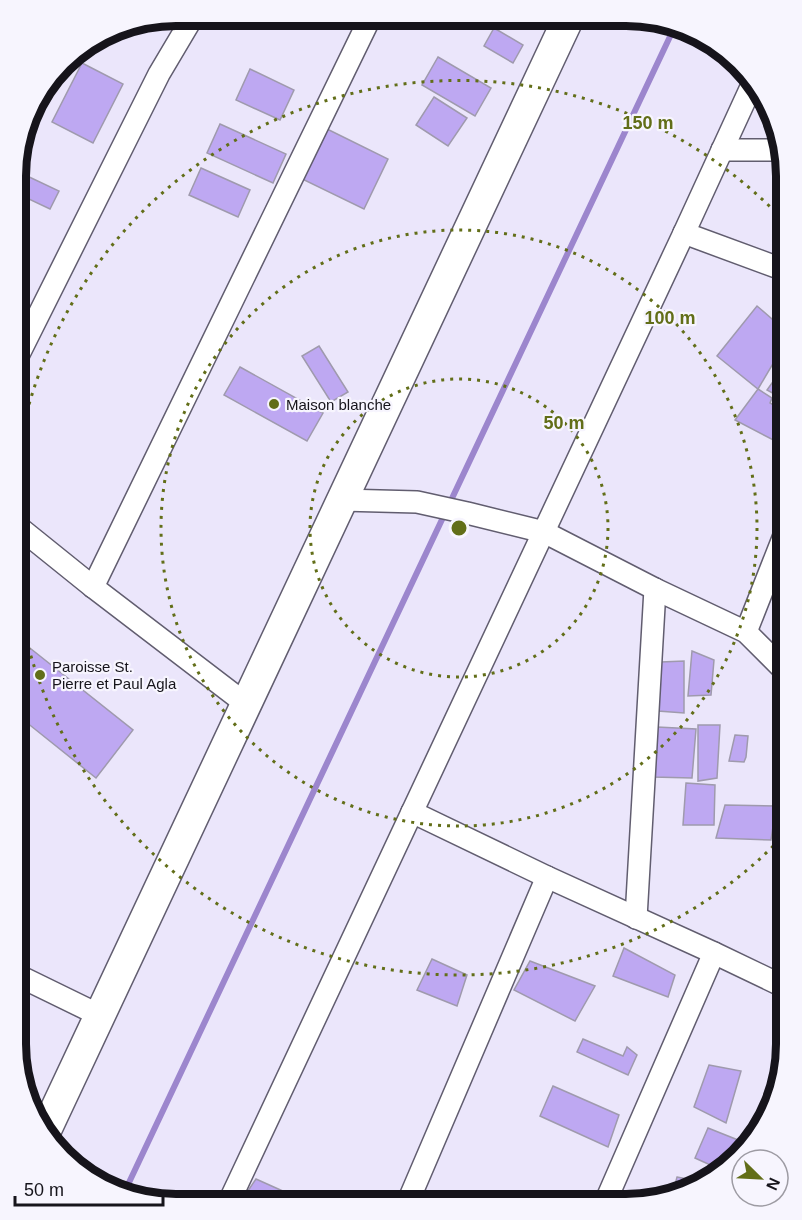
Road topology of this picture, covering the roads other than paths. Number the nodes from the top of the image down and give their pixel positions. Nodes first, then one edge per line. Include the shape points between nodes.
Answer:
1 (187, 26) edge
2 (366, 26) edge
3 (565, 26) edge
4 (749, 91) edge
5 (722, 150) junction
6 (774, 150) edge
7 (684, 233) junction
8 (776, 267) edge
9 (26, 340) edge
10 (342, 500) junction
11 (544, 532) junction
12 (26, 533) edge
13 (776, 556) edge
14 (93, 587) junction
15 (655, 589) junction
16 (746, 632) junction
17 (776, 662) edge
18 (246, 704) junction
19 (412, 812) junction
20 (547, 877) junction
21 (636, 918) junction
22 (714, 953) junction
23 (26, 979) edge
24 (776, 983) edge
25 (99, 1015) junction
26 (49, 1124) edge
27 (233, 1194) edge
28 (410, 1194) edge
29 (609, 1194) edge

1 - 9 street via 159,74
2 - 14 street
3 - 10 street
4 - 5 street
5 - 6 street
5 - 7 street
7 - 8 street
7 - 11 street
10 - 11 street via 417,502
10 - 18 street
11 - 15 street
11 - 19 street
12 - 14 street
13 - 16 street
14 - 18 street
15 - 16 street
15 - 21 street
16 - 17 street
18 - 25 street
19 - 20 street
19 - 27 street
20 - 21 street
20 - 28 street
21 - 22 street
22 - 24 street
22 - 29 street
23 - 25 street
25 - 26 street

